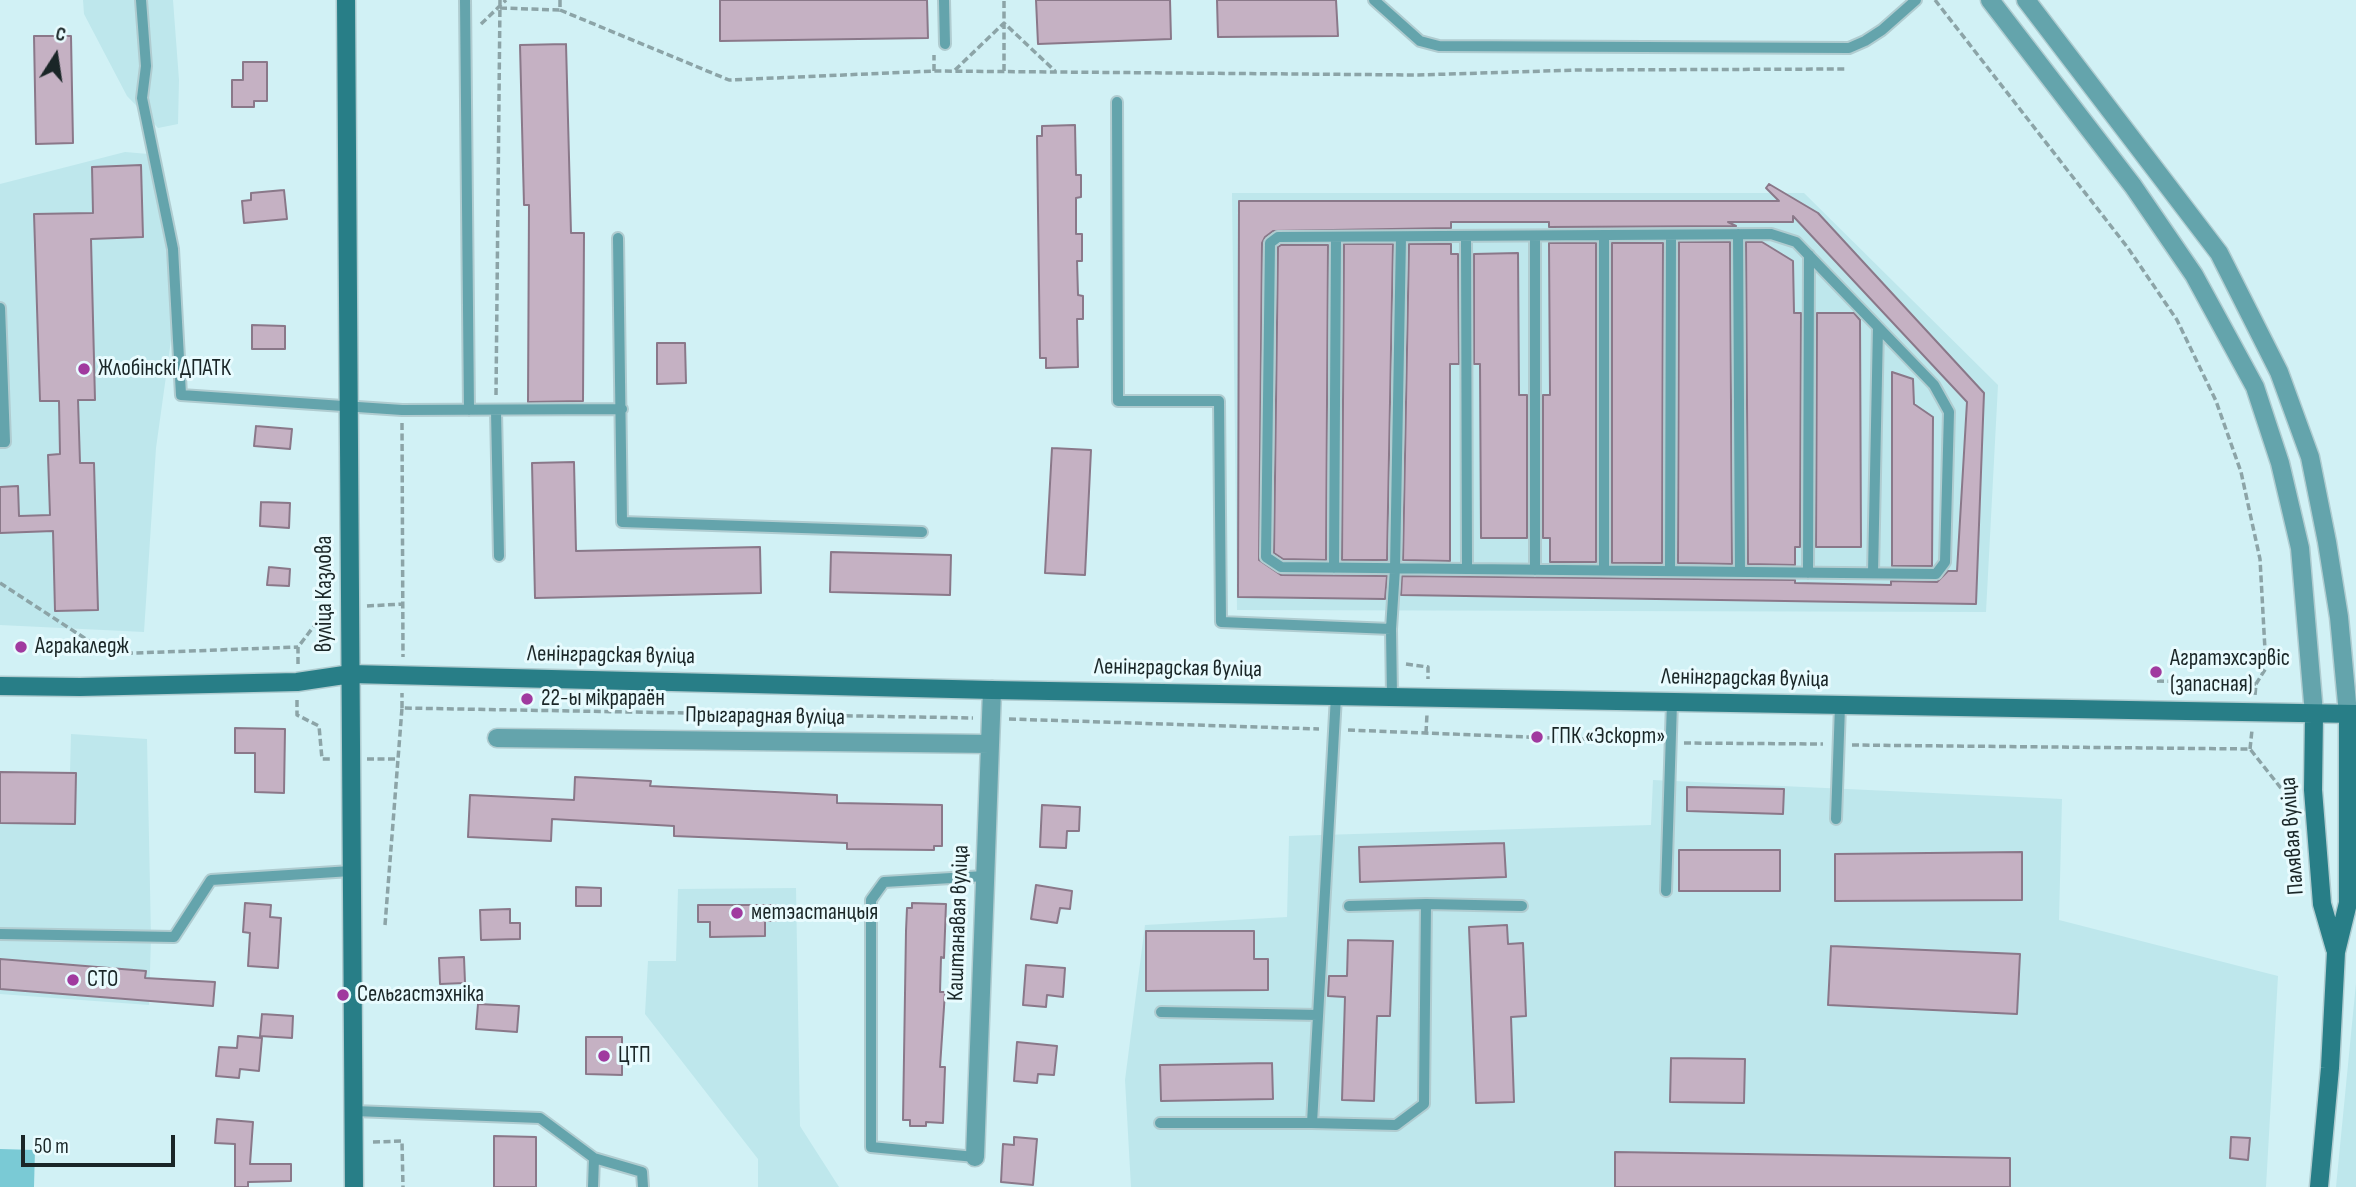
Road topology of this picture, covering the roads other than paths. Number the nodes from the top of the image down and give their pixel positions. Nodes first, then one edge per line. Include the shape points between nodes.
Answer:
1 (141, 0) edge
2 (346, 0) edge
3 (465, 0) edge
4 (944, 0) edge
5 (1374, 0) edge
6 (1916, 0) edge
7 (1990, 0) edge
8 (2026, 0) edge
9 (945, 44) dead end
10 (1117, 102) dead end
11 (1738, 234) junction
12 (1604, 235) junction
13 (1671, 235) junction
14 (1535, 236) junction
15 (1336, 237) junction
16 (1401, 237) junction
17 (1466, 237) junction
18 (618, 238) dead end
19 (1809, 255) junction
20 (0, 308) edge
21 (1878, 327) junction
22 (349, 406) junction
23 (622, 409) junction
24 (469, 410) junction
25 (496, 411) junction
26 (0, 442) edge
27 (922, 532) dead end
28 (499, 556) dead end
29 (1334, 568) junction
30 (1395, 569) junction
31 (1467, 569) junction
32 (1535, 570) junction
33 (1604, 570) junction
34 (1670, 571) junction
35 (1740, 572) junction
36 (1808, 573) junction
37 (1873, 573) junction
38 (1391, 629) junction
39 (351, 674) junction
40 (0, 686) edge
41 (992, 690) junction
42 (1336, 696) junction
43 (1392, 697) junction
44 (1672, 702) junction
45 (1840, 706) junction
46 (2314, 714) junction
47 (2352, 714) edge
48 (496, 738) dead end
49 (990, 744) junction
50 (1836, 819) dead end
51 (351, 871) junction
52 (985, 876) junction
53 (1666, 891) dead end
54 (1426, 904) junction
55 (1349, 906) dead end
56 (1522, 906) dead end
57 (0, 934) edge
58 (2336, 952) junction
59 (1161, 1012) dead end
60 (1318, 1015) junction
61 (354, 1111) junction
62 (1160, 1123) dead end
63 (1312, 1123) junction
64 (975, 1157) joint
65 (594, 1158) junction
66 (354, 1187) edge
67 (593, 1187) edge
68 (643, 1187) edge
69 (2319, 1187) edge

1 - 22 lane via 146,66 142,98 173,249 181,395
2 - 22 main road, вуліца Казлова
3 - 24 lane
4 - 9 lane
5 - 6 lane via 1420,41 1439,46 1849,48 1882,30
7 - 46 street via 2133,186 2194,275 2255,387 2280,463 2300,548
8 - 47 street via 2219,253 2279,372 2310,457
10 - 38 lane via 1118,401 1219,401 1222,622
11 - 13 lane
11 - 19 lane via 1771,233 1796,242
11 - 35 lane
12 - 13 lane
12 - 14 lane
12 - 33 lane
13 - 34 lane
14 - 17 lane
14 - 32 lane
15 - 16 lane
15 - 29 lane
15 - 29 lane via 1278,237 1270,243 1266,557 1281,567
16 - 17 lane
16 - 30 lane
17 - 31 lane
18 - 23 lane
19 - 21 lane
19 - 36 lane
20 - 26 lane via 5,442
21 - 37 lane
21 - 37 lane via 1934,385 1949,412 1945,562 1936,574
22 - 24 lane
22 - 39 main road, вуліца Казлова
23 - 25 lane
23 - 27 lane via 622,522
24 - 25 lane
25 - 28 lane
29 - 30 lane
30 - 31 lane
30 - 38 lane
31 - 32 lane
32 - 33 lane
33 - 34 lane
34 - 35 lane
35 - 36 lane
36 - 37 lane
38 - 43 lane
39 - 40 main road, Ленінградская вуліца via 297,682
39 - 41 main road, Ленінградская вуліца
39 - 51 main road, вуліца Казлова
41 - 42 main road, Ленінградская вуліца
41 - 49 street, Каштанавая вуліца
42 - 43 main road, Ленінградская вуліца
42 - 60 lane
43 - 44 main road, Ленінградская вуліца
44 - 45 main road, Ленінградская вуліца
44 - 53 lane
45 - 46 main road, Ленінградская вуліца
45 - 50 lane
46 - 47 main road, Ленінградская вуліца
46 - 58 main road, Палявая вуліца via 2313,790 2322,904
47 - 58 main road, Палявая вуліца via 2348,903
48 - 49 street, Прыгарадная вуліца
49 - 52 street, Каштанавая вуліца
51 - 57 lane via 211,880 174,937
51 - 61 main road, вуліца Казлова
52 - 64 street, Каштанавая вуліца
52 - 64 lane via 884,882 871,901 871,1147
54 - 55 lane
54 - 56 lane
54 - 63 lane via 1424,1104 1396,1125
58 - 69 main road, Палявая вуліца
59 - 60 lane
60 - 63 lane
61 - 65 lane via 540,1118
61 - 66 main road, вуліца Казлова
62 - 63 lane
65 - 67 lane
65 - 68 lane via 642,1172

